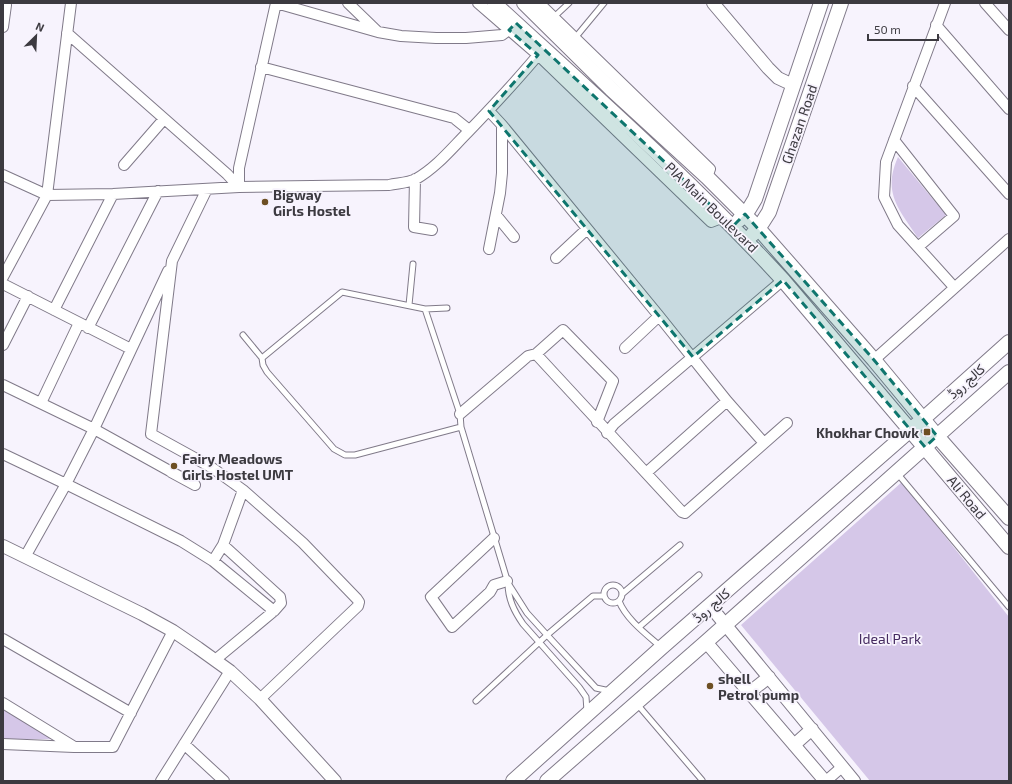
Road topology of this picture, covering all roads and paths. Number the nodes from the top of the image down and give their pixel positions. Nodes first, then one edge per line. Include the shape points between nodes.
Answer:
1 (71, 3) edge
2 (276, 3) edge
3 (348, 3) edge
4 (478, 3) edge
5 (494, 3) edge
6 (524, 3) edge
7 (569, 3) edge
8 (604, 3) edge
9 (714, 3) edge
10 (821, 3) edge
11 (841, 3) edge
12 (945, 3) edge
13 (985, 3) edge
14 (6, 5) edge
15 (543, 7) edge
16 (554, 17) junction
17 (936, 25) junction
18 (3, 27) edge
19 (512, 27) junction
20 (1009, 30) edge
21 (378, 32) junction
22 (68, 34) junction
23 (575, 38) junction
24 (541, 51) junction
25 (261, 67) junction
26 (793, 85) junction
27 (913, 86) junction
28 (1009, 109) edge
29 (489, 111) junction
30 (164, 119) junction
31 (502, 125) junction
32 (469, 130) junction
33 (894, 140) junction
34 (124, 165) dead end
35 (3, 175) edge
36 (707, 177) junction
37 (415, 179) junction
38 (239, 187) junction
39 (208, 190) junction
40 (158, 191) junction
41 (113, 194) junction
42 (1009, 194) edge
43 (47, 195) junction
44 (745, 214) junction
45 (496, 215) junction
46 (729, 222) junction
47 (758, 228) junction
48 (587, 229) junction
49 (432, 230) dead end
50 (514, 237) dead end
51 (1009, 239) edge
52 (747, 240) junction
53 (918, 247) junction
54 (489, 249) dead end
55 (556, 258) dead end
56 (172, 261) junction
57 (413, 264) dead end
58 (3, 277) edge
59 (783, 280) junction
60 (3, 284) edge
61 (954, 287) junction
62 (28, 296) junction
63 (409, 305) junction
64 (447, 308) dead end
65 (425, 309) junction
66 (54, 310) junction
67 (660, 316) junction
68 (79, 323) junction
69 (88, 328) junction
70 (243, 336) dead end
71 (1009, 342) edge
72 (3, 345) edge
73 (625, 348) dead end
74 (132, 349) junction
75 (536, 354) junction
76 (693, 357) junction
77 (262, 358) junction
78 (874, 360) junction
79 (1009, 372) edge
80 (3, 385) edge
81 (727, 401) junction
82 (41, 403) junction
83 (460, 414) junction
84 (923, 420) junction
85 (597, 422) junction
86 (787, 423) dead end
87 (461, 427) junction
88 (94, 429) junction
89 (911, 430) junction
90 (607, 433) junction
91 (937, 436) junction
92 (764, 443) junction
93 (925, 447) junction
94 (3, 454) edge
95 (171, 472) dead end
96 (646, 473) junction
97 (896, 473) junction
98 (66, 484) junction
99 (243, 490) junction
100 (1009, 518) edge
101 (494, 538) junction
102 (223, 545) junction
103 (680, 545) dead end
104 (3, 546) edge
105 (1009, 547) edge
106 (25, 557) junction
107 (213, 561) junction
108 (699, 575) dead end
109 (508, 582) junction
110 (622, 594) junction
111 (604, 596) junction
112 (619, 601) junction
113 (710, 606) junction
114 (1009, 607) edge
115 (274, 611) junction
116 (726, 624) junction
117 (639, 627) junction
118 (173, 631) junction
119 (547, 635) junction
120 (3, 639) edge
121 (706, 642) junction
122 (539, 643) junction
123 (661, 648) junction
124 (215, 660) junction
125 (230, 671) junction
126 (769, 677) junction
127 (613, 691) junction
128 (750, 692) junction
129 (260, 699) junction
130 (476, 701) dead end
131 (3, 703) edge
132 (637, 703) junction
133 (131, 713) junction
134 (586, 715) junction
135 (812, 729) junction
136 (3, 744) edge
137 (184, 744) junction
138 (794, 745) junction
139 (74, 747) junction
140 (842, 767) junction
141 (332, 780) edge
142 (702, 780) edge
143 (161, 781) edge
144 (224, 781) edge
145 (513, 781) edge
146 (547, 781) edge
147 (825, 781) edge
148 (854, 781) edge

1 - 22 street
2 - 21 street
2 - 25 street
3 - 21 street
4 - 19 street
5 - 19 main road, PIA Main Boulevard
6 - 15 main road, PIA Main Boulevard
7 - 16 lane
8 - 23 lane
9 - 26 street via 768,68 778,78
10 - 26 main road, Ghazan Road
11 - 47 main road, Ghazan Road via 769,212
12 - 17 street
13 - 20 street
14 - 18 street
15 - 16 street
15 - 36 main road, PIA Main Boulevard via 611,89
16 - 23 street
17 - 27 street
17 - 28 street
19 - 21 street via 502,35 451,38 401,36
19 - 24 main road, PIA Main Boulevard
22 - 30 street
22 - 43 street
23 - 36 street via 710,169
24 - 29 street
24 - 46 main road, PIA Main Boulevard
25 - 32 street via 454,118
25 - 38 street via 239,168
26 - 44 main road, Ghazan Road via 755,199
27 - 33 street
27 - 42 street
29 - 31 street
29 - 32 street
30 - 34 street
30 - 38 street
31 - 45 street via 502,173
31 - 48 street
32 - 37 street via 430,170
33 - 53 street via 886,162 884,197 898,225
33 - 53 street via 954,216
35 - 43 street
36 - 44 main road, PIA Main Boulevard
37 - 38 street via 389,185
37 - 49 street via 414,227
38 - 39 street
39 - 40 street
39 - 56 street
40 - 41 street
40 - 69 street
41 - 43 street
41 - 66 street
43 - 58 street
44 - 46 main road, Ghazan Road
44 - 47 main road, PIA Main Boulevard
45 - 50 street
45 - 54 street
46 - 52 main road, PIA Main Boulevard
47 - 52 main road, Ghazan Road
47 - 78 main road, PIA Main Boulevard
48 - 55 street
48 - 67 street
51 - 61 street
52 - 59 main road, PIA Main Boulevard
53 - 61 street
56 - 74 street
56 - 99 street via 151,434 211,467
57 - 63 lane
59 - 76 street
59 - 89 main road, PIA Main Boulevard
60 - 62 street
61 - 78 street
62 - 66 street
62 - 72 street
63 - 65 lane
63 - 77 lane via 342,292
64 - 65 lane
65 - 83 lane
66 - 68 street
67 - 73 street
67 - 76 street
68 - 69 street
68 - 82 street
69 - 74 street
70 - 77 lane
71 - 84 main road, کالج روڈ
74 - 88 street
75 - 83 street via 528,356
75 - 85 street
75 - 85 street via 563,330 613,381
76 - 81 street
76 - 90 street via 614,424
77 - 87 lane via 268,372 334,449 344,455 355,455
78 - 84 main road, PIA Main Boulevard
79 - 91 main road, کالج روڈ
80 - 82 street
81 - 92 street
81 - 96 street
82 - 88 street
83 - 87 lane
84 - 89 main road, کالج روڈ
84 - 91 main road, Ali Road
85 - 90 street
86 - 92 street
87 - 101 lane
88 - 95 street
88 - 98 street
89 - 93 main road, Ali Road
89 - 113 main road, کالج روڈ
90 - 96 street
91 - 93 main road, کالج روڈ
91 - 100 main road, Ali Road
92 - 96 street via 684,514
93 - 97 main road, کالج روڈ
93 - 105 main road, Ali Road
94 - 98 street
97 - 114 lane
97 - 116 main road, کالج روڈ
98 - 106 street
98 - 107 street via 181,541
99 - 102 street
99 - 129 street via 303,543 359,602 358,606
101 - 109 lane
101 - 109 street via 431,596 452,627 490,592 494,585
102 - 107 street
102 - 115 street via 280,597 281,603
103 - 110 lane
104 - 106 street
106 - 118 street
107 - 115 street
108 - 117 lane
109 - 119 lane via 527,613
109 - 122 lane via 515,613
110 - 111 lane via 620,588 615,585 608,586 604,590
110 - 112 lane
111 - 112 lane via 608,601
111 - 119 lane via 593,596
112 - 117 lane
113 - 116 street
113 - 123 main road, کالج روڈ
115 - 124 street
116 - 121 main road, کالج روڈ
116 - 126 street
117 - 123 lane
118 - 124 street
118 - 133 street
119 - 122 lane
119 - 127 lane via 596,688
120 - 133 street
121 - 128 street
121 - 132 main road, کالج روڈ
122 - 130 lane
122 - 134 lane via 586,697
123 - 127 main road, کالج روڈ
124 - 125 street
125 - 129 street
125 - 137 street
126 - 128 street
126 - 135 street
127 - 134 main road, کالج روڈ
128 - 138 street
129 - 141 street
131 - 139 street
132 - 142 lane
132 - 146 main road, کالج روڈ
133 - 139 street via 113,747
134 - 145 main road, کالج روڈ
135 - 138 street
135 - 140 street
136 - 139 street
137 - 143 street
137 - 144 street
138 - 147 street
140 - 147 street
140 - 148 street

